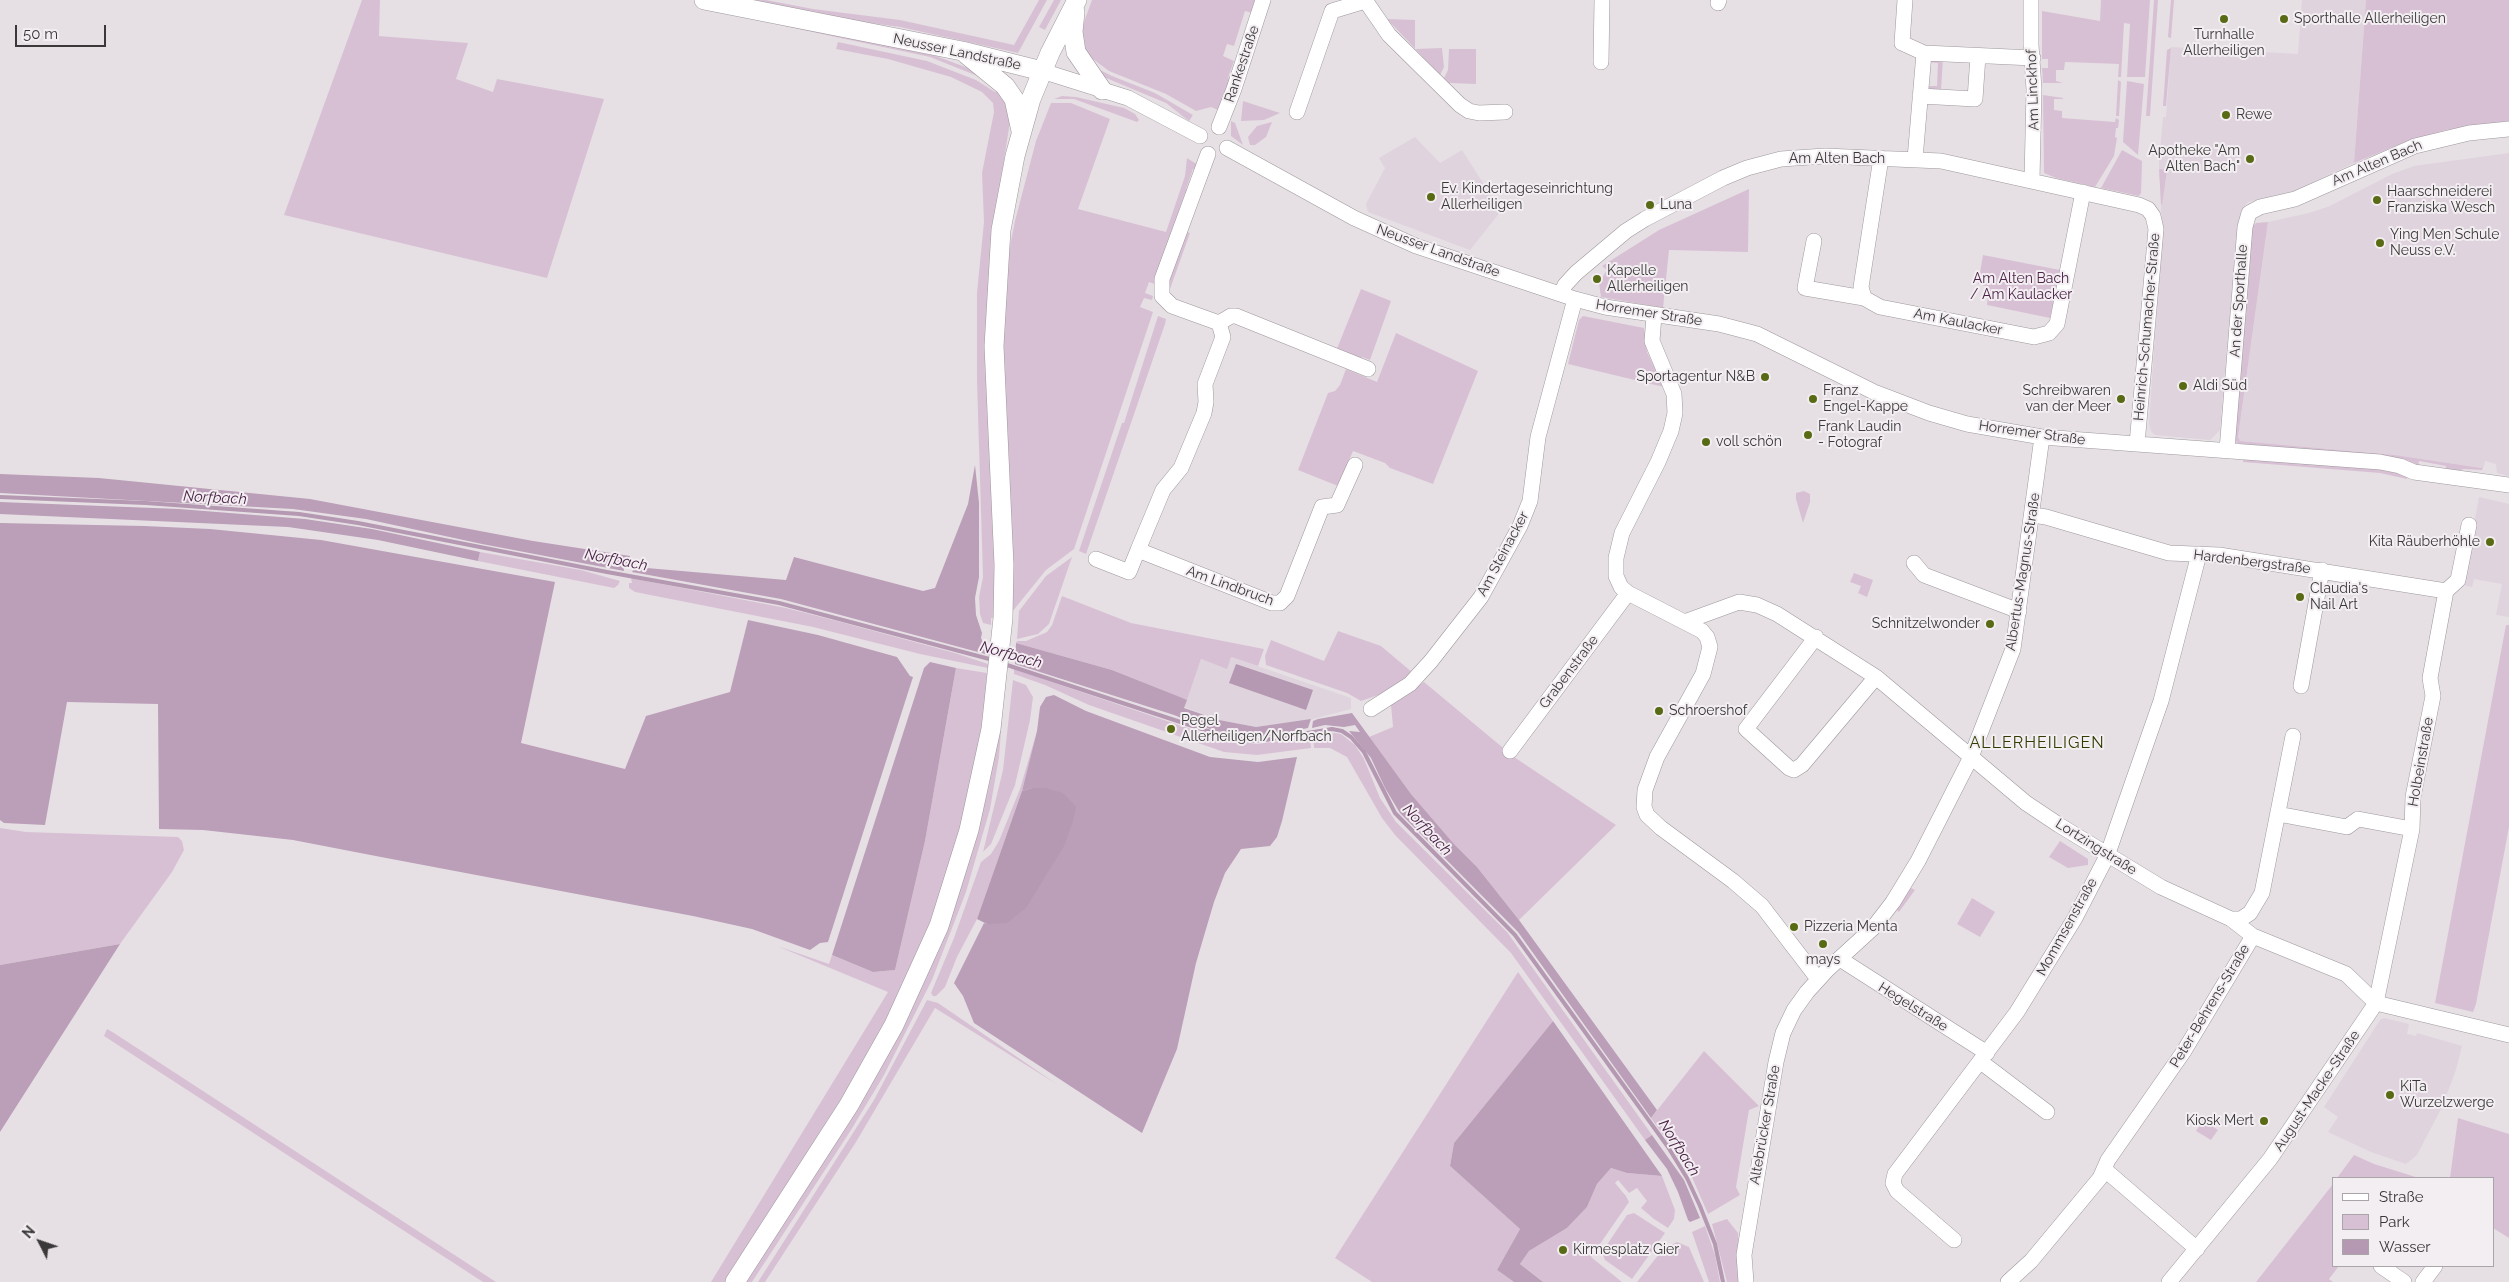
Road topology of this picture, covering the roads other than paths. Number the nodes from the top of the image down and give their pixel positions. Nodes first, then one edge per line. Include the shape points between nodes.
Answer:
1 (704, 0) edge
2 (1077, 0) edge
3 (1263, 0) edge
4 (1602, 0) edge
5 (1905, 0) edge
6 (2031, 0) edge
7 (1365, 1) edge
8 (962, 51) junction
9 (1924, 53) junction
10 (1978, 56) junction
11 (2033, 58) junction
12 (1601, 62) dead end
13 (1042, 71) junction
14 (1102, 90) junction
15 (1920, 96) junction
16 (1298, 112) dead end
17 (1505, 112) dead end
18 (1219, 127) junction
19 (2509, 129) edge
20 (1021, 132) junction
21 (1200, 136) junction
22 (1227, 148) junction
23 (1208, 154) junction
24 (1882, 158) junction
25 (1915, 159) junction
26 (2032, 180) junction
27 (2083, 192) junction
28 (2150, 212) joint
29 (2249, 213) joint
30 (1814, 240) dead end
31 (1568, 297) junction
32 (1864, 298) junction
33 (1654, 316) junction
34 (1219, 323) junction
35 (1368, 369) dead end
36 (2042, 437) junction
37 (2137, 444) junction
38 (2228, 450) junction
39 (1356, 465) dead end
40 (2509, 485) edge
41 (2033, 515) junction
42 (2469, 525) dead end
43 (1138, 550) junction
44 (2199, 554) junction
45 (1096, 559) dead end
46 (1914, 563) dead end
47 (2322, 570) junction
48 (2446, 591) junction
49 (1628, 593) junction
50 (2019, 611) junction
51 (1687, 621) junction
52 (1816, 637) junction
53 (1876, 677) junction
54 (2301, 686) dead end
55 (1371, 709) dead end
56 (2293, 736) dead end
57 (1510, 751) dead end
58 (1971, 757) junction
59 (2278, 814) junction
60 (2412, 829) junction
61 (2107, 856) junction
62 (2231, 920) junction
63 (2253, 936) junction
64 (1840, 959) junction
65 (1818, 979) junction
66 (2376, 1003) junction
67 (2509, 1035) edge
68 (1984, 1058) junction
69 (2047, 1112) dead end
70 (2104, 1169) junction
71 (1954, 1240) dead end
72 (2197, 1249) junction
73 (2382, 1267) edge
74 (2434, 1267) edge
75 (735, 1282) edge
76 (1746, 1282) edge
77 (2008, 1282) edge
78 (2169, 1282) edge
79 (2404, 1282) edge
80 (2424, 1282) edge

1 - 8 main road, Neusser Landstraße
2 - 13 main road
2 - 14 main road via 1073,32 1076,52
3 - 18 street, Rankestraße
4 - 12 street
5 - 9 street via 1902,42
6 - 11 street, Am Linckhof
7 - 16 street via 1332,12
7 - 17 street via 1389,35 1460,105 1479,113
8 - 13 main road, Neusser Landstraße
8 - 20 main road via 1005,86 1014,99
9 - 10 street
9 - 15 street
10 - 11 street
10 - 15 street via 1975,99
11 - 26 street, Am Linckhof
13 - 14 street, Neusser Landstraße
13 - 20 main road
14 - 21 street, Neusser Landstraße via 1128,98
15 - 25 street
18 - 21 street via 1206,128
18 - 22 street via 1227,134
19 - 29 street, Am Alten Bach via 2469,133 2415,146 2296,199 2260,207
20 - 75 main road via 1002,221 994,314 1004,565 995,704 982,780 947,904 916,981 854,1097
21 - 23 street via 1200,147
22 - 23 street via 1219,155
22 - 31 street, Neusser Landstraße via 1380,232
23 - 34 street via 1161,288 1162,296 1172,306
24 - 25 street, Am Alten Bach
24 - 31 street, Am Alten Bach via 1817,156 1781,159 1723,178 1670,204 1626,231 1565,285
24 - 32 street via 1863,269 1861,287
25 - 26 street, Am Alten Bach
26 - 27 street, Am Alten Bach
27 - 28 street, Am Alten Bach via 2139,205
27 - 32 street, Am Kaulacker via 2057,324 2044,336 2034,337 1880,307
28 - 37 street, Heinrich-Schumacher-Straße via 2156,229
29 - 38 street, An der Sporthalle via 2245,227
30 - 32 street via 1805,288
31 - 33 street, Horremer Straße
31 - 55 street, Am Steinacker via 1538,437 1530,501 1520,526 1481,597 1440,650 1410,684
33 - 36 street, Horremer Straße via 1719,324 1756,334 1874,392 1928,413 1998,431
33 - 49 street via 1652,341 1671,385 1676,407 1671,431 1619,543 1616,576
34 - 35 street via 1236,316
34 - 43 street via 1223,337 1205,384 1204,413 1180,468 1163,490
36 - 37 street, Horremer Straße
36 - 41 street, Albertus-Magnus-Straße
37 - 38 street, Horremer Straße
38 - 40 street, Horremer Straße via 2380,462 2414,472
39 - 43 street, Am Lindbruch via 1337,505 1322,507 1286,596 1280,603 1272,604
41 - 44 street, Hardenbergstraße via 2168,554
41 - 50 street, Albertus-Magnus-Straße
42 - 48 street, Holbeinstraße via 2458,580
43 - 45 street via 1129,572
44 - 47 street, Hardenbergstraße
44 - 61 street, Mommsenstraße via 2161,701
46 - 50 street via 1924,575
47 - 48 street, Hardenbergstraße
47 - 54 street
48 - 60 street, Holbeinstraße via 2430,678 2433,696 2413,797
49 - 51 street
49 - 57 street, Grabenstraße
50 - 58 street, Albertus-Magnus-Straße via 2010,659
51 - 52 street, Lortzingstraße via 1732,604 1749,603 1771,610
51 - 65 street via 1707,637 1709,658 1657,757 1645,790 1644,810 1662,828 1754,899
52 - 53 street, Lortzingstraße
52 - 53 street via 1746,729 1789,768 1798,768
53 - 58 street, Lortzingstraße
56 - 59 street
58 - 61 street, Lortzingstraße via 2026,803
58 - 64 street, Albertus-Magnus-Straße via 1918,861 1893,902 1873,928
59 - 60 street via 2347,827 2358,819
59 - 62 street via 2260,899 2250,913 2241,919
60 - 66 street, Holbeinstraße
61 - 62 street, Lortzingstraße via 2169,891
61 - 68 street, Mommsenstraße via 2075,918
62 - 63 street, Lortzingstraße
63 - 66 street, Peter-Behrens-Straße via 2346,974
63 - 70 street, Peter-Behrens-Straße via 2188,1044
64 - 65 street, Albertus-Magnus-Straße
64 - 68 street, Hegelstraße
65 - 76 street, Altebrücker Straße via 1794,1010 1778,1051 1744,1255
66 - 67 street
66 - 72 street, August-Macke-Straße via 2275,1152
68 - 69 street, Hegelstraße
68 - 71 street, Mommsenstraße via 1898,1168 1893,1183 1897,1191
70 - 72 street
70 - 77 street, Peter-Behrens-Straße via 2031,1261
72 - 78 street, August-Macke-Straße
73 - 79 street
74 - 80 street

